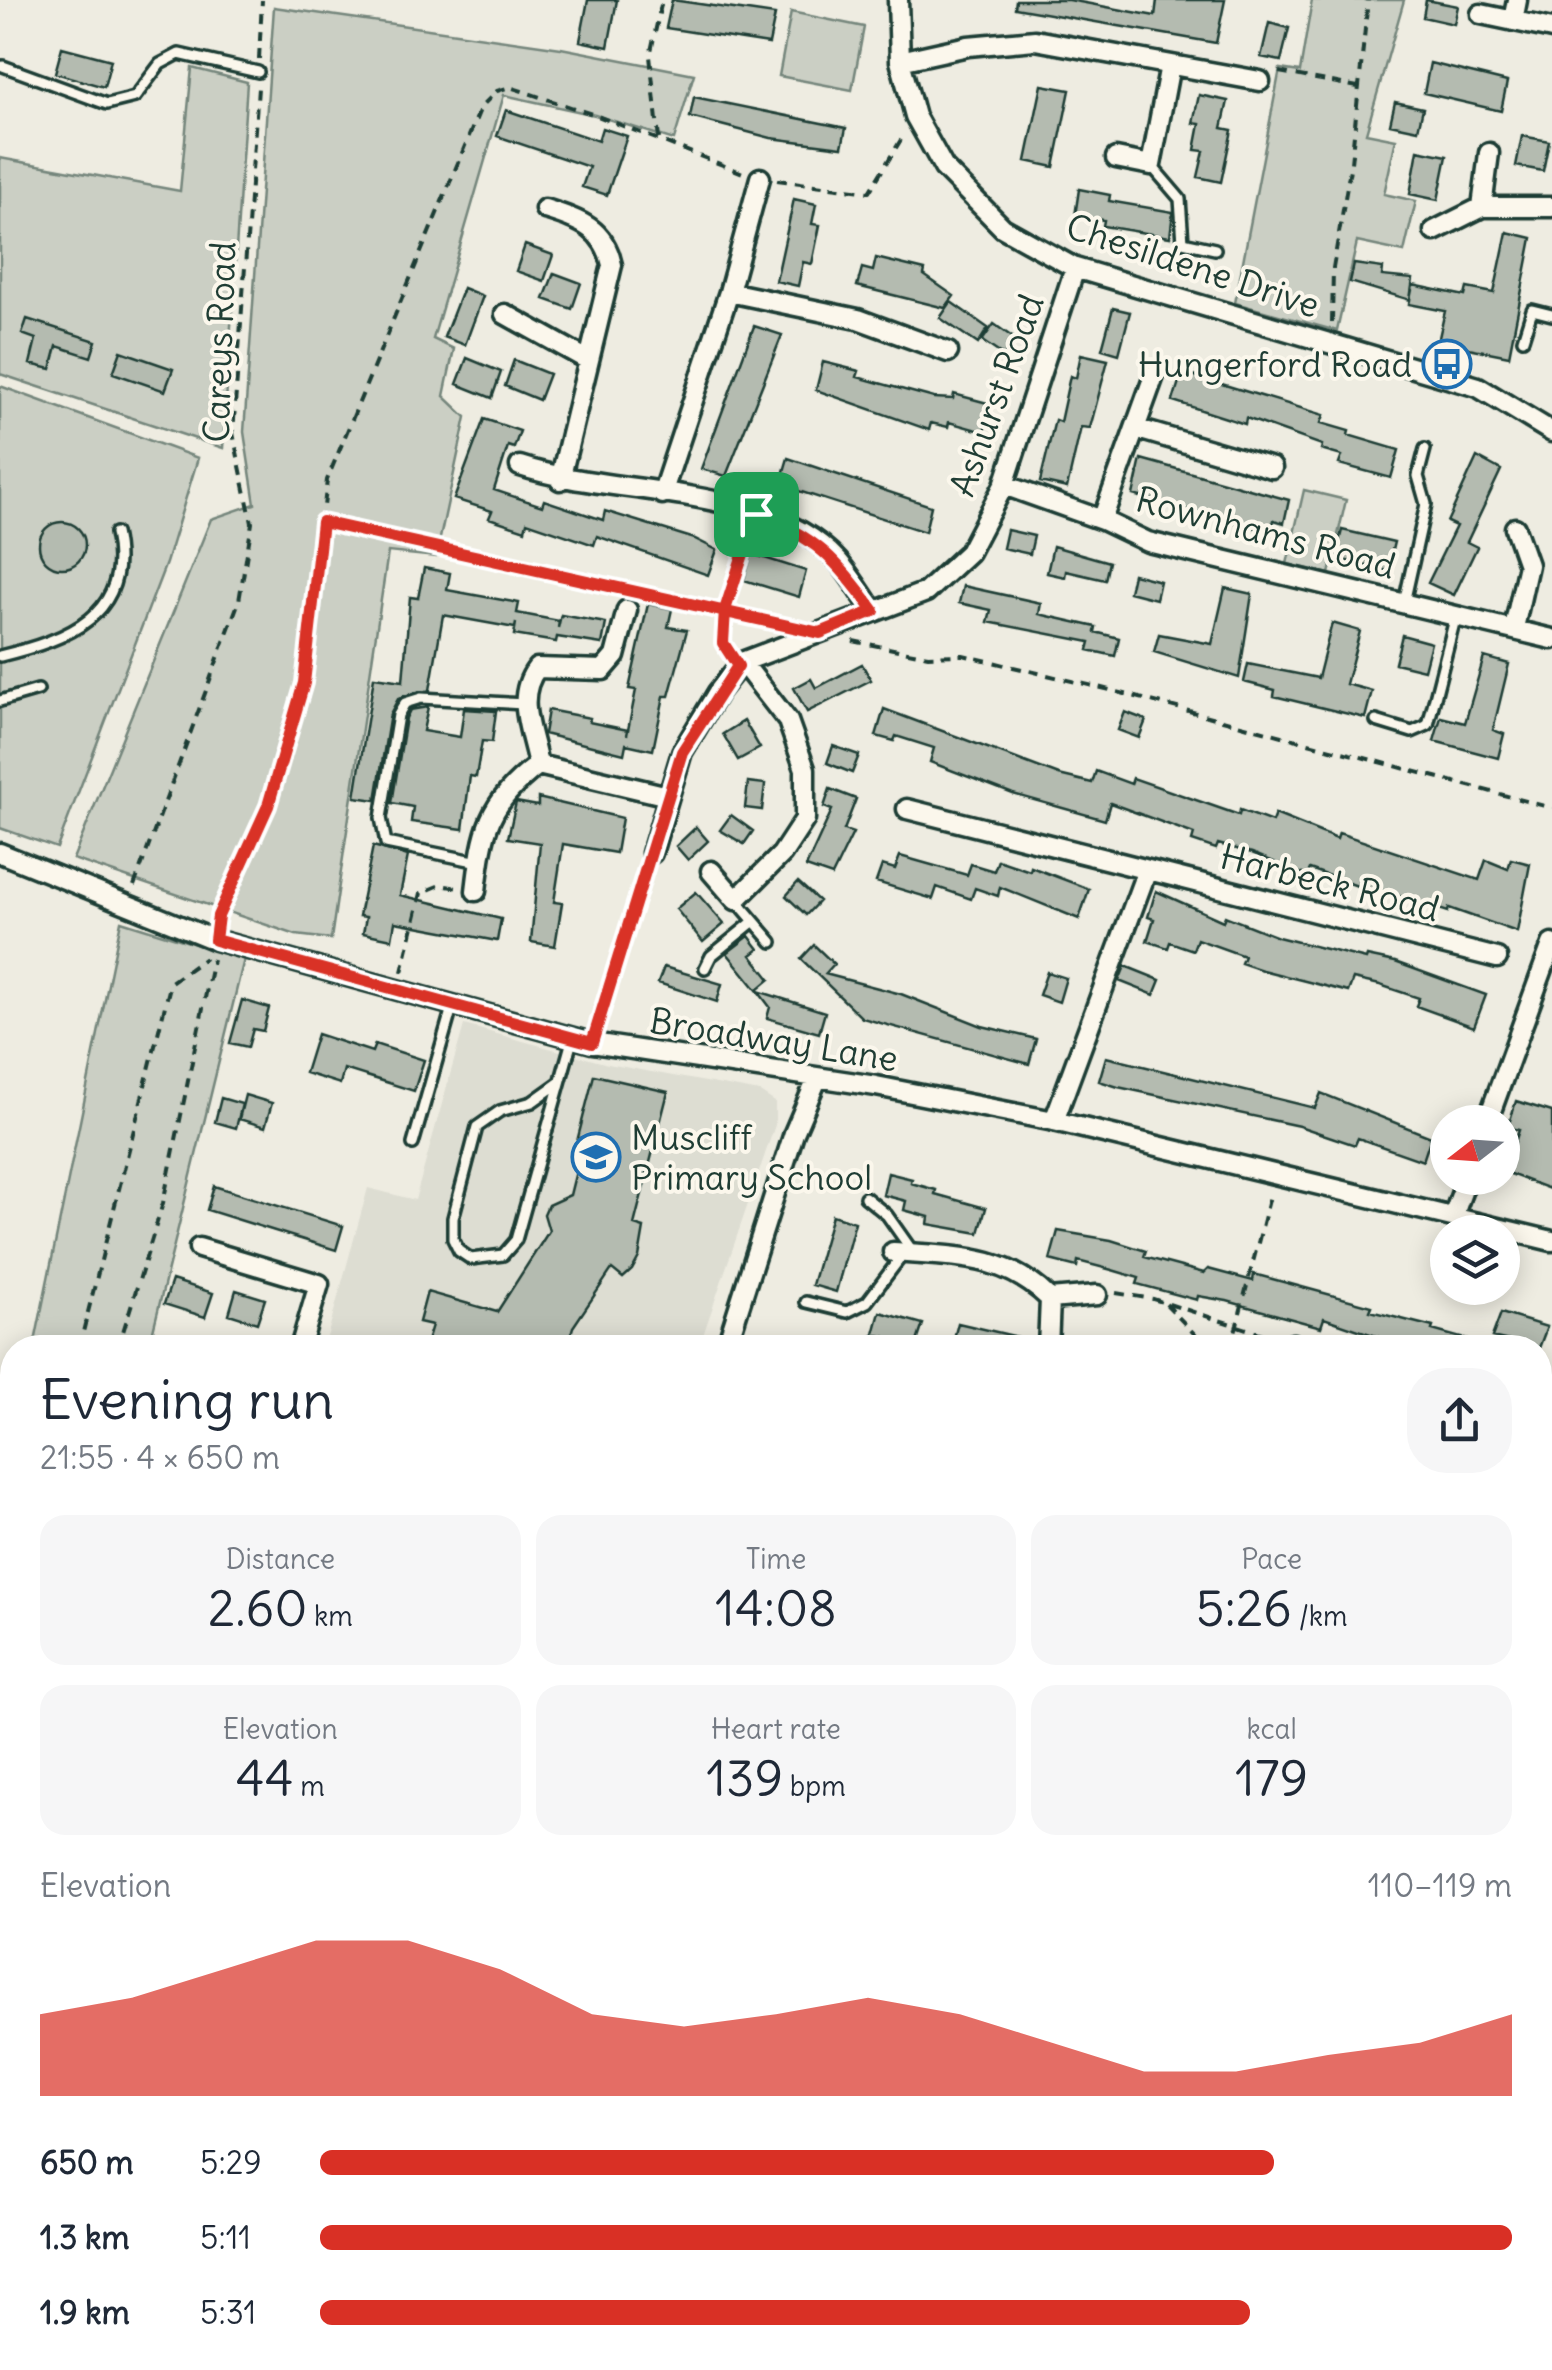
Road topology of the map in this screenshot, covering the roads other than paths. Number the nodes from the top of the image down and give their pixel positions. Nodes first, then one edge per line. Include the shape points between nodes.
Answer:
1 (898, 0) edge
2 (1517, 0) edge
3 (1481, 14) dead end
4 (1512, 22) junction
5 (1552, 30) edge
6 (900, 61) junction
7 (1170, 65) junction
8 (3, 66) dead end
9 (258, 72) road end
10 (1260, 82) road end
11 (1489, 154) dead end
12 (1116, 158) dead end
13 (1151, 165) junction
14 (760, 178) road end
15 (1482, 206) junction
16 (1552, 207) edge
17 (545, 209) dead end
18 (1434, 231) dead end
19 (1215, 248) dead end
20 (1074, 268) junction
21 (729, 292) junction
22 (505, 314) dead end
23 (1552, 316) edge
24 (1523, 339) dead end
25 (948, 352) dead end
26 (586, 359) junction
27 (1155, 373) dead end
28 (1138, 430) junction
29 (1552, 432) edge
30 (1425, 449) dead end
31 (520, 466) dead end
32 (1272, 468) dead end
33 (560, 480) junction
34 (1004, 485) junction
35 (662, 494) junction
36 (1102, 520) junction
37 (1515, 528) dead end
38 (115, 533) dead end
39 (1404, 603) junction
40 (627, 610) dead end
41 (874, 611) junction
42 (1456, 615) junction
43 (1514, 628) junction
44 (1552, 639) edge
45 (0, 656) edge
46 (740, 664) junction
47 (38, 690) dead end
48 (0, 702) edge
49 (524, 704) junction
50 (1376, 721) dead end
51 (538, 765) junction
52 (668, 796) junction
53 (907, 809) dead end
54 (0, 853) edge
55 (652, 853) road end
56 (479, 862) junction
57 (1147, 870) junction
58 (711, 872) dead end
59 (476, 891) road end
60 (736, 900) junction
61 (754, 921) junction
62 (772, 942) dead end
63 (1551, 951) edge
64 (1497, 958) dead end
65 (705, 968) dead end
66 (452, 1004) junction
67 (573, 1038) junction
68 (817, 1079) junction
69 (560, 1082) junction
70 (1493, 1105) edge
71 (1054, 1121) junction
72 (413, 1144) dead end
73 (865, 1197) dead end
74 (1444, 1215) edge
75 (1520, 1233) edge
76 (1552, 1241) edge
77 (199, 1248) dead end
78 (904, 1253) junction
79 (1097, 1294) road end
80 (1050, 1299) junction
81 (806, 1302) dead end
82 (304, 1335) edge
83 (730, 1335) edge
84 (1049, 1335) edge

1 - 6 street, Chesildene Drive
2 - 4 street
3 - 4 street
4 - 5 street
6 - 7 street via 1035,40
6 - 20 street, Chesildene Drive via 914,116 970,199 1002,228
7 - 10 street
7 - 13 street
8 - 9 lane via 107,104 135,97 160,64 179,54
11 - 15 street
12 - 13 street
13 - 19 lane via 1180,199 1183,242
14 - 21 street
15 - 16 street
15 - 18 street
17 - 26 street via 584,222 608,248 609,282
20 - 29 street, Chesildene Drive via 1478,387
20 - 34 street, Ashurst Road
21 - 25 street via 858,320
21 - 35 street
22 - 26 street
23 - 24 lane via 1532,310
26 - 33 street
27 - 28 street
28 - 32 street
28 - 36 street
30 - 39 lane via 1418,476 1426,504
31 - 33 street
33 - 35 street
34 - 36 street, Rownhams Road
34 - 41 street, Ashurst Road via 969,552 926,592
35 - 41 street via 792,528 836,559
36 - 39 street, Rownhams Road via 1148,542
37 - 43 street via 1528,564
38 - 45 lane via 120,555 112,595 97,615 76,630
39 - 42 street, Rownhams Road
40 - 49 street via 615,656 603,670 537,668
41 - 46 street, Ashurst Road
42 - 43 street, Rownhams Road
42 - 50 lane via 1428,725 1412,732
43 - 44 street, Rownhams Road
46 - 52 street via 682,752
46 - 60 street via 788,722 804,769 804,819 782,854
47 - 48 lane
49 - 51 street
49 - 56 lane via 422,698 405,702 398,715 381,818 386,843
51 - 52 street
51 - 56 street via 499,798 482,835
52 - 55 street
53 - 57 street, Harbeck Road
54 - 66 street, Broadway Lane via 215,940
56 - 59 street
57 - 64 street, Harbeck Road
57 - 71 street
58 - 60 street
60 - 61 lane
61 - 62 lane
61 - 65 lane
63 - 70 street
66 - 67 street, Broadway Lane
66 - 72 lane
67 - 68 street, Broadway Lane
67 - 69 lane
68 - 71 street, Broadway Lane
68 - 83 street
69 - 69 lane via 516,1240 503,1255 470,1259 454,1239 453,1218 477,1127
71 - 74 street, Broadway Lane
73 - 78 lane via 887,1215
75 - 76 street, Broadway Lane
77 - 82 street via 319,1284
78 - 80 street via 980,1260 1026,1275
78 - 81 lane via 867,1302 847,1312
79 - 80 street
80 - 84 street

